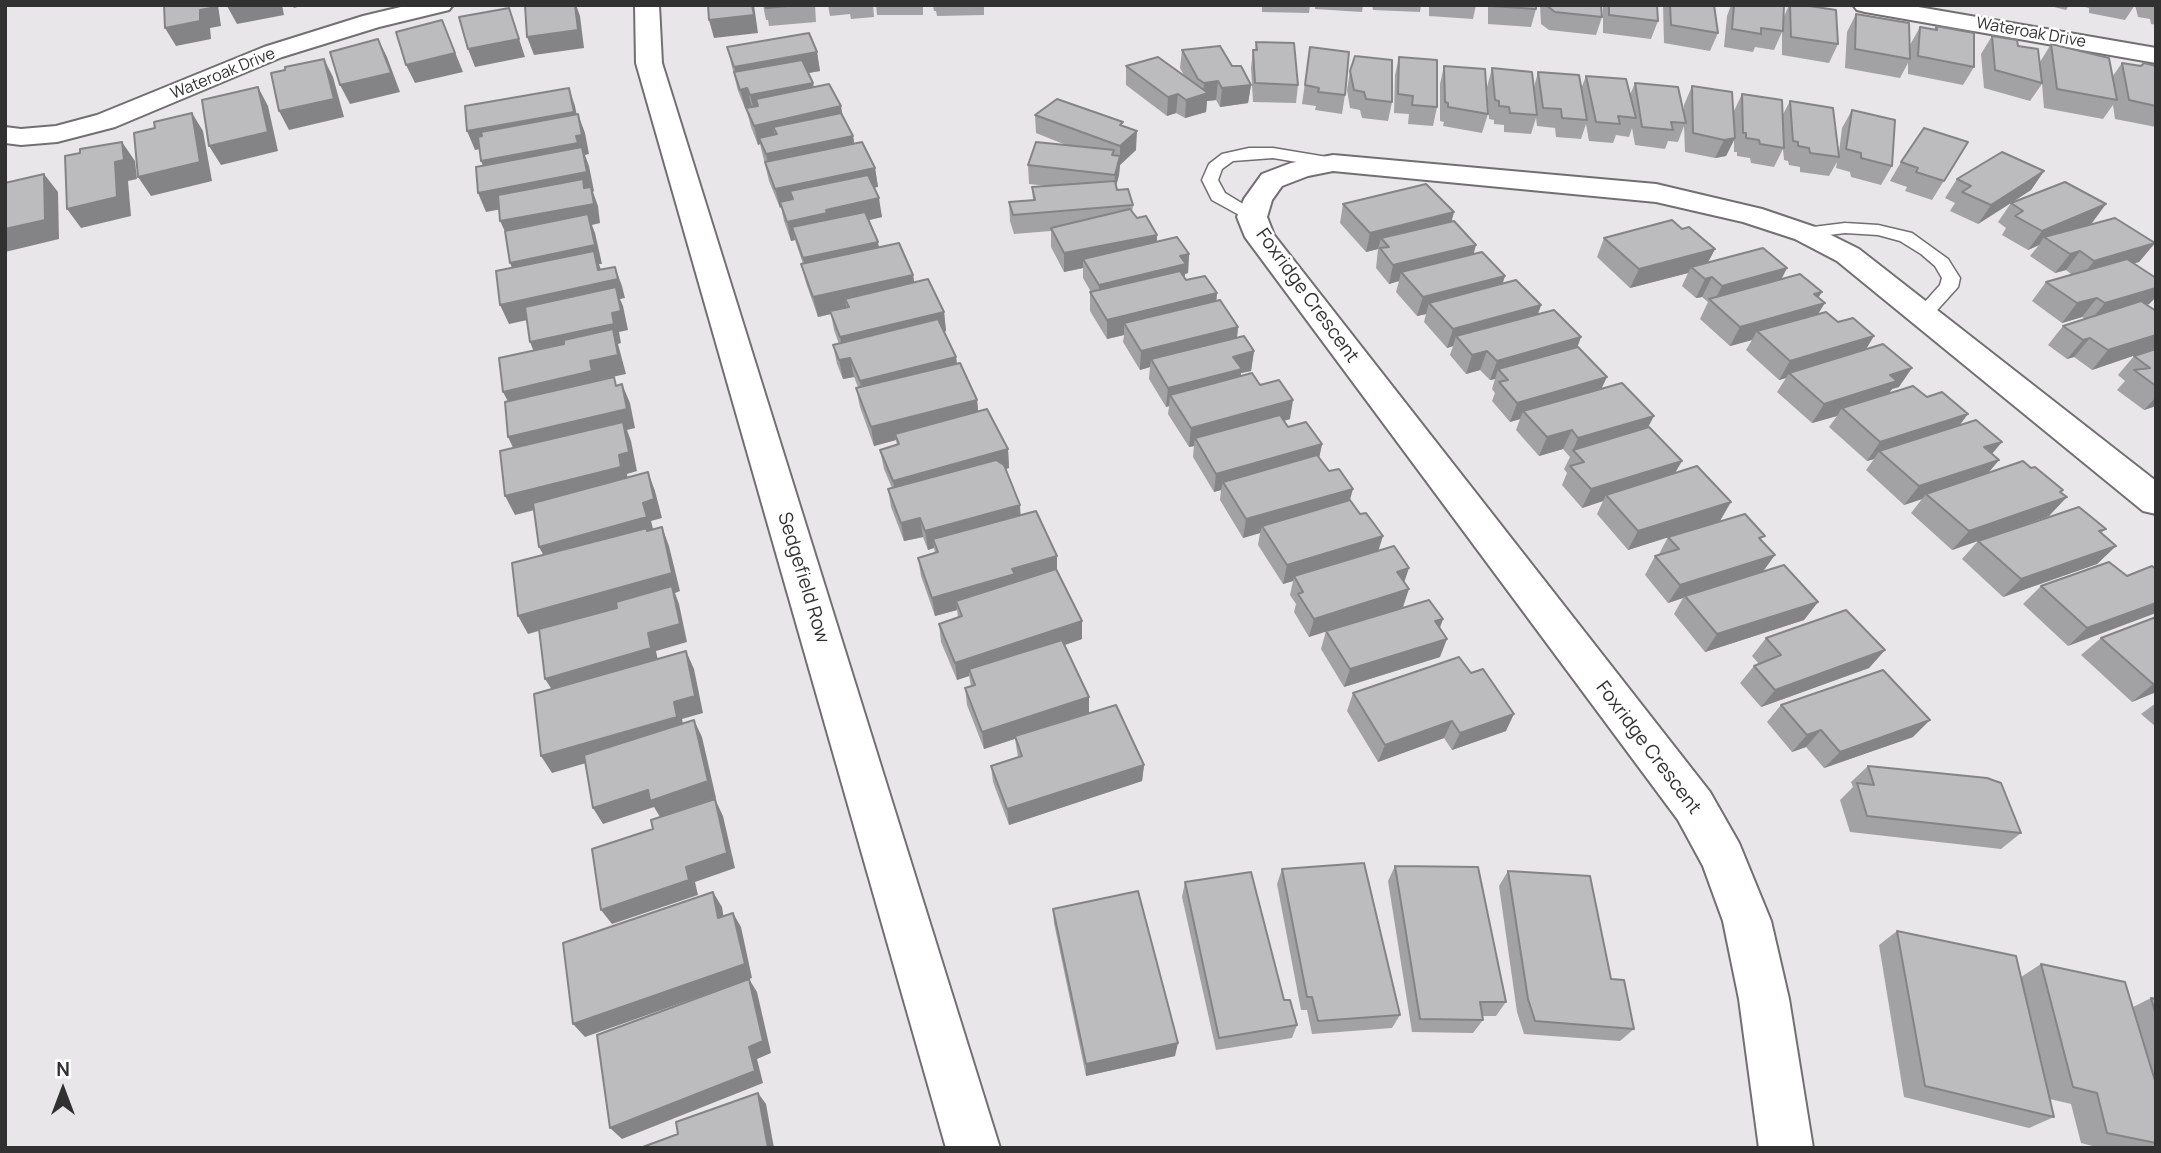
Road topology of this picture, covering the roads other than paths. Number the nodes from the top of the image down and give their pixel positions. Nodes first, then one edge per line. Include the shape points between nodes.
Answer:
1 (441, 5) edge
2 (647, 5) edge
3 (1865, 5) edge
4 (2156, 56) edge
5 (6, 136) edge
6 (1334, 163) junction
7 (1252, 217) junction
8 (1805, 233) junction
9 (1923, 314) junction
10 (2156, 501) edge
11 (973, 1148) edge
12 (1786, 1148) edge

1 - 5 street, Wateroak Drive via 273,52 106,121 57,134
2 - 11 street, Sedgefield Row via 649,63
3 - 4 street, Wateroak Drive
6 - 7 street, Foxridge Crescent via 1272,180
6 - 7 lane via 1273,153 1228,157 1215,167 1210,180 1217,196
6 - 8 street, Foxridge Crescent via 1656,193 1741,212
7 - 12 street, Foxridge Crescent via 1260,237 1694,806 1723,859 1747,921 1764,999
8 - 9 street, Foxridge Crescent via 1848,255
8 - 9 lane via 1878,230 1906,237 1927,250 1951,278 1949,288
9 - 10 street, Foxridge Crescent

